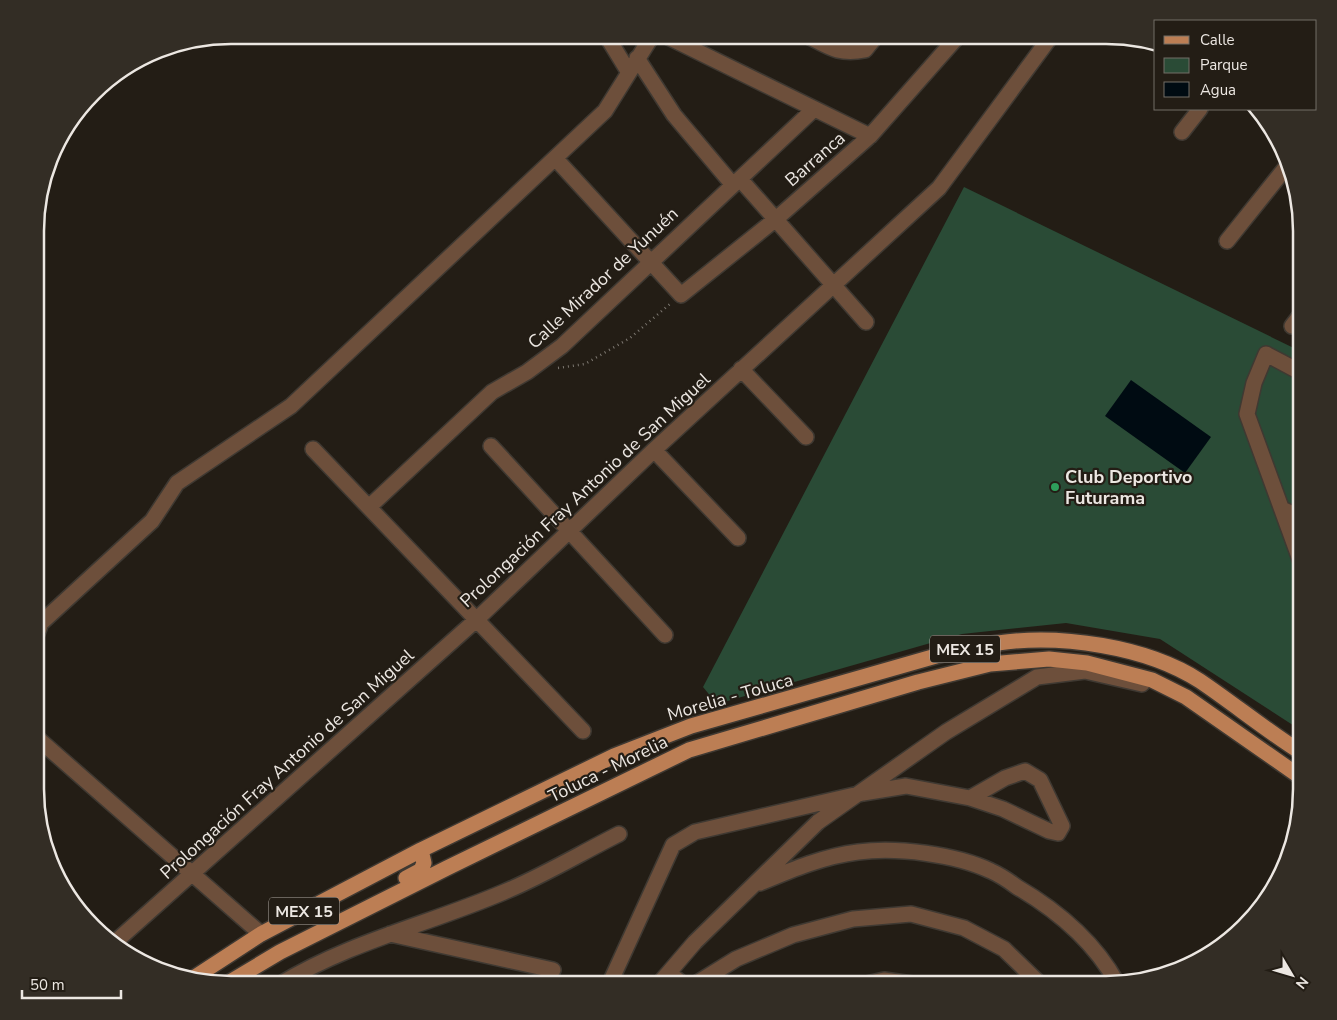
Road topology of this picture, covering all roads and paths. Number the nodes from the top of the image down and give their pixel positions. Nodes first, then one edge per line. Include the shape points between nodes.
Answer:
1 (614, 44) edge
2 (646, 44) edge
3 (682, 44) edge
4 (823, 44) edge
5 (870, 44) edge
6 (951, 44) edge
7 (1045, 44) edge
8 (632, 65) junction
9 (813, 110) junction
10 (1199, 110) edge
11 (1182, 132) dead end
12 (870, 136) junction
13 (555, 158) junction
14 (1283, 171) edge
15 (736, 182) junction
16 (776, 219) junction
17 (1228, 241) dead end
18 (650, 261) junction
19 (833, 284) junction
20 (681, 295) junction
21 (866, 322) dead end
22 (556, 368) dead end
23 (1293, 368) edge
24 (741, 369) junction
25 (806, 437) dead end
26 (491, 446) dead end
27 (313, 449) dead end
28 (654, 450) junction
29 (369, 507) junction
30 (1282, 509) junction
31 (1293, 514) edge
32 (568, 531) junction
33 (738, 538) dead end
34 (1293, 540) edge
35 (44, 620) edge
36 (475, 621) junction
37 (665, 635) dead end
38 (1158, 683) junction
39 (583, 731) dead end
40 (44, 743) edge
41 (1293, 747) edge
42 (614, 756) junction
43 (1293, 772) edge
44 (863, 793) junction
45 (970, 798) junction
46 (619, 834) dead end
47 (421, 850) junction
48 (789, 850) junction
49 (804, 867) junction
50 (447, 868) junction
51 (193, 875) junction
52 (754, 885) junction
53 (260, 934) junction
54 (390, 934) junction
55 (119, 939) edge
56 (280, 952) junction
57 (553, 970) dead end
58 (668, 973) junction
59 (199, 974) edge
60 (240, 976) edge
61 (293, 976) edge
62 (613, 976) edge
63 (666, 976) edge
64 (672, 976) edge
65 (709, 976) edge
66 (1032, 976) edge
67 (1113, 976) edge

1 - 8 street
2 - 8 street
3 - 9 street
4 - 5 street via 846,53 865,50
6 - 12 street, Barranca
7 - 19 street, Prolongación Fray Antonio de San Miguel via 939,188
8 - 13 street via 604,111
8 - 15 street
9 - 12 street
9 - 15 street, Calle Mirador de Yunuén
10 - 11 street
12 - 16 street, Barranca
13 - 18 street
13 - 35 street via 291,406 177,483 152,521
14 - 17 street
15 - 16 street
15 - 18 street, Calle Mirador de Yunuén
16 - 19 street
16 - 20 street, Barranca
18 - 20 street
18 - 29 street, Calle Mirador de Yunuén via 562,346 527,372 492,392
19 - 21 street
19 - 24 street, Prolongación Fray Antonio de San Miguel
20 - 22 path via 630,338 593,360
23 - 30 street via 1266,354 1254,383 1247,414
24 - 25 street
24 - 28 street, Prolongación Fray Antonio de San Miguel
26 - 32 street
27 - 29 street
28 - 32 street, Prolongación Fray Antonio de San Miguel
28 - 33 street
29 - 36 street
30 - 31 street
30 - 34 street
32 - 36 street, Prolongación Fray Antonio de San Miguel
32 - 37 street
36 - 39 street
36 - 51 street, Prolongación Fray Antonio de San Miguel
38 - 43 main road, Toluca - Morelia / MEX 15 via 1186,696
38 - 44 street via 1150,686 1085,671 1037,676 946,732
38 - 50 main road, Toluca - Morelia / MEX 15 via 1124,671 1049,659 990,664 948,674 703,745
40 - 51 street
41 - 42 main road, Morelia - Toluca / MEX 15 via 1198,680 1178,670 1122,651 1051,640 999,642 950,652 691,726
42 - 47 main road, Morelia - Toluca / MEX 15
42 - 50 main road via 552,796 441,848 439,852
44 - 45 street via 906,786
44 - 48 street via 818,822
44 - 62 street via 695,832 674,845
45 - 45 street via 1003,809 1049,831 1058,833 1062,826 1040,780 1025,771 1005,778
46 - 54 street via 504,892
47 - 53 main road, Morelia - Toluca / MEX 15
47 - 56 main road via 424,863 421,870 345,908
48 - 49 street
48 - 52 street
49 - 52 street
49 - 67 street via 858,852 927,852 991,870 1054,911 1086,939
50 - 56 main road, Toluca - Morelia / MEX 15
51 - 53 street
51 - 55 street, Prolongación Fray Antonio de San Miguel
52 - 58 street
53 - 59 main road, Morelia - Toluca / MEX 15
54 - 57 street
54 - 61 street
56 - 60 main road, Toluca - Morelia / MEX 15
58 - 63 street
58 - 64 street
65 - 66 street via 736,959 793,935 853,918 911,914 964,928 1004,949

